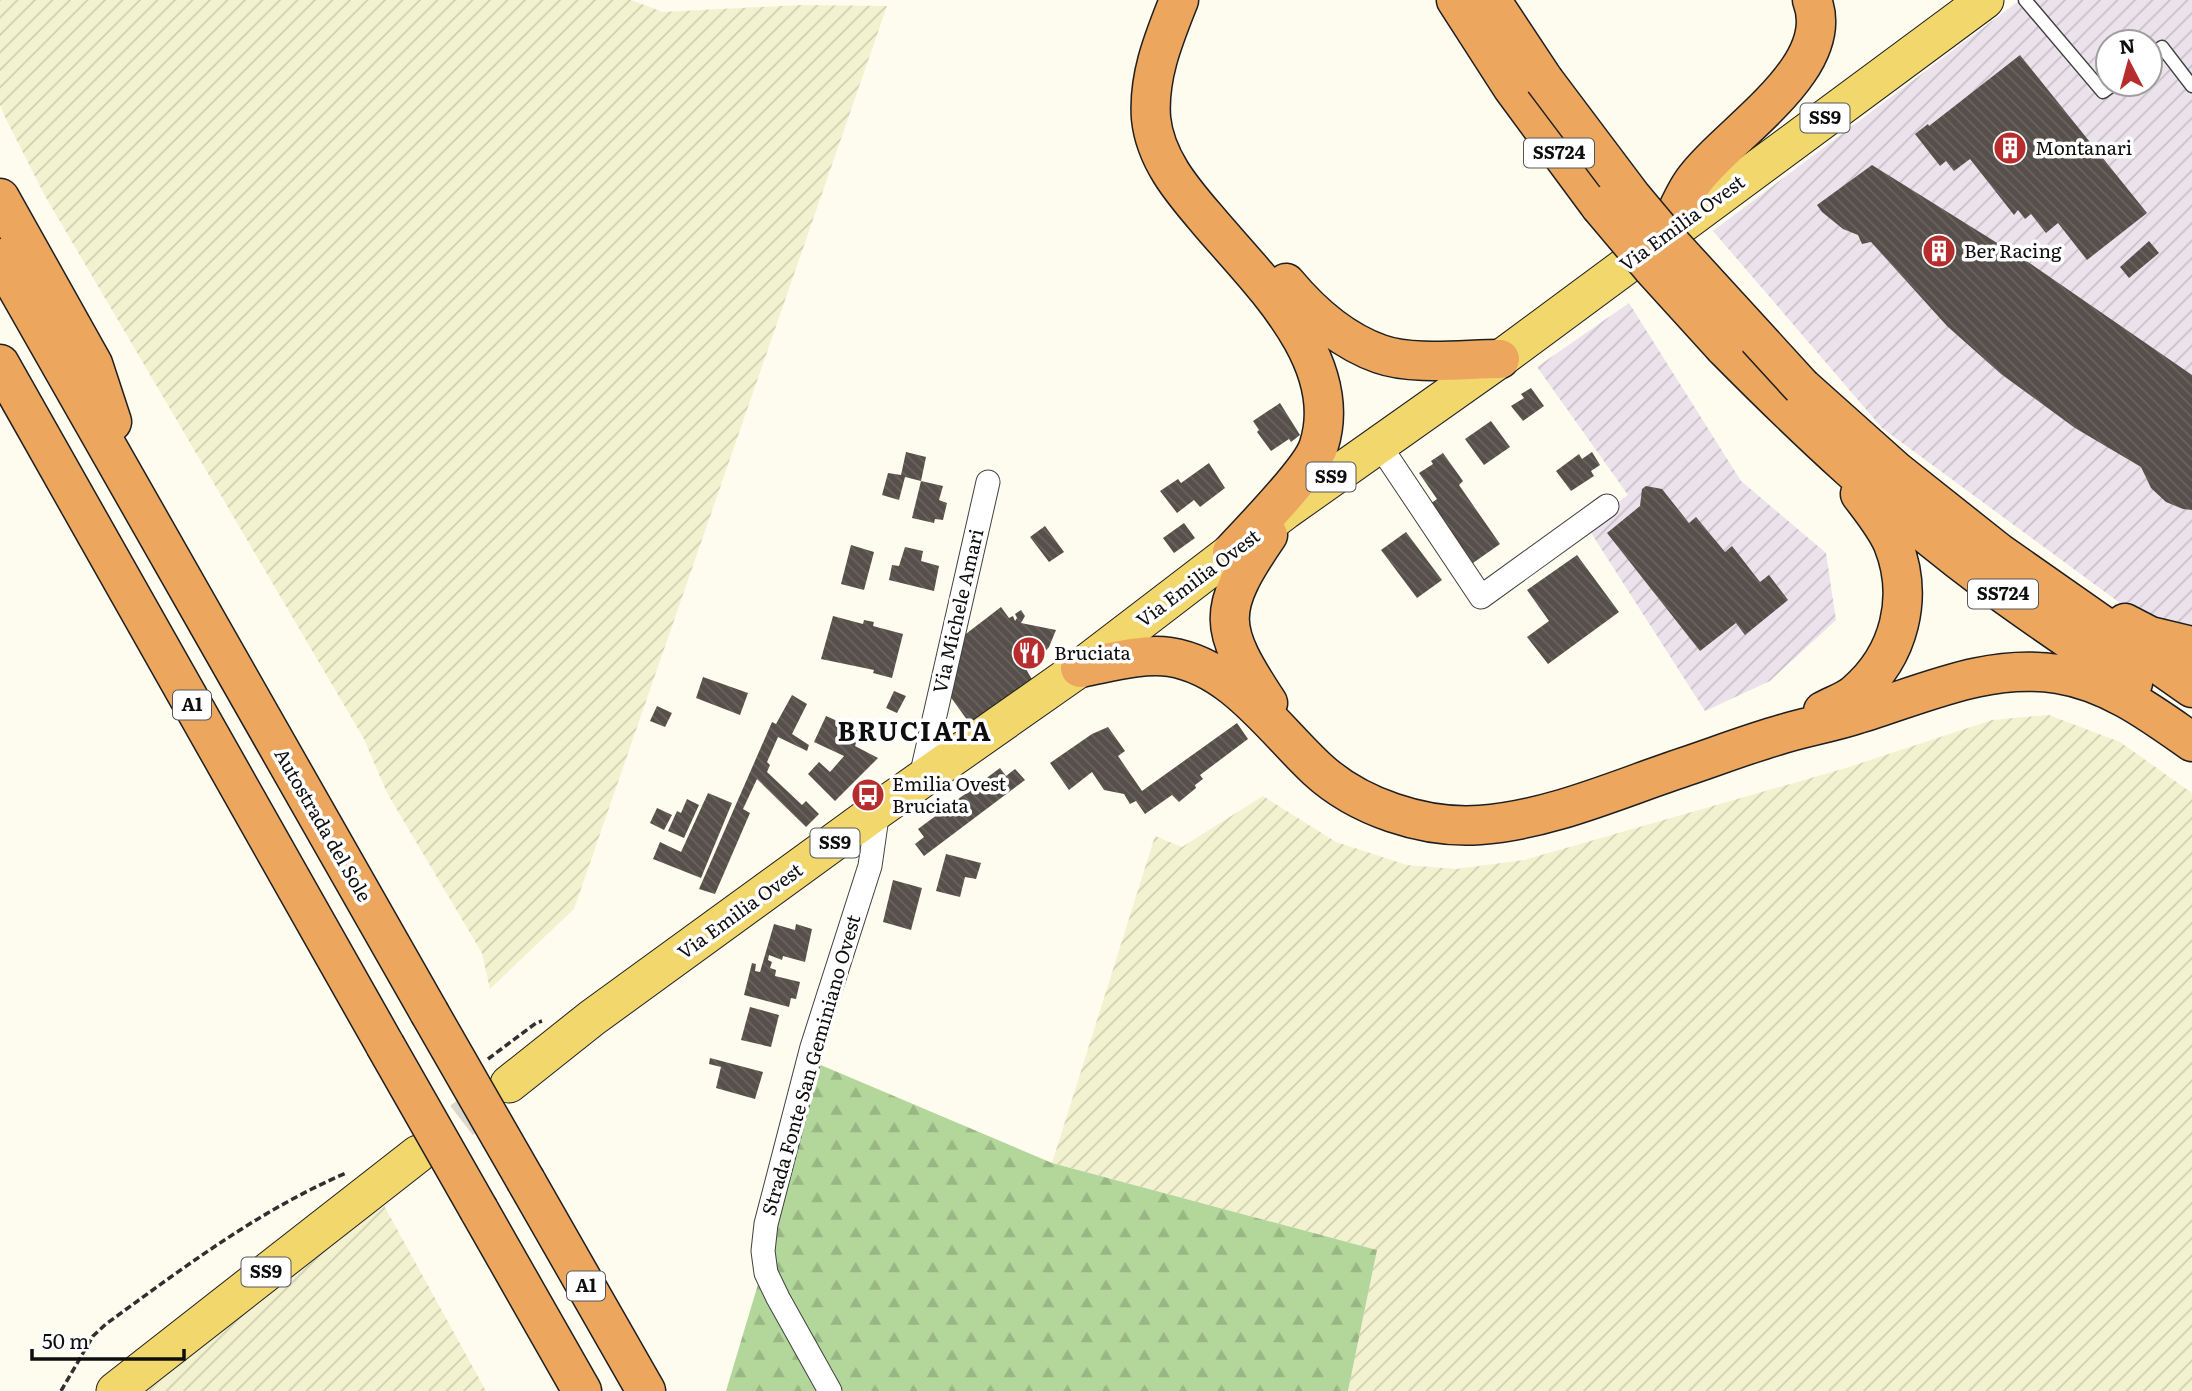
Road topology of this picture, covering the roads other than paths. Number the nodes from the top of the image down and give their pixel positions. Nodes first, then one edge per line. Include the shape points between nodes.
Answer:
1 (1180, 0) edge
2 (1209, 0) edge
3 (1435, 0) edge
4 (1456, 0) edge
5 (1491, 0) edge
6 (1812, 0) edge
7 (1985, 0) edge
8 (2025, 0) edge
9 (2164, 50) edge
10 (2094, 81) edge
11 (2192, 86) edge
12 (1526, 89) junction
13 (0, 198) edge
14 (1665, 236) junction
15 (0, 258) edge
16 (1500, 359) junction
17 (0, 365) edge
18 (1791, 395) junction
19 (1378, 443) junction
20 (1826, 448) junction
21 (988, 482) dead end
22 (138, 501) junction
23 (1607, 506) dead end
24 (1285, 512) junction
25 (1232, 552) junction
26 (1998, 552) junction
27 (2192, 646) edge
28 (1080, 668) junction
29 (2192, 688) edge
30 (2192, 724) edge
31 (1777, 735) junction
32 (2192, 742) edge
33 (1300, 752) junction
34 (920, 781) junction
35 (878, 810) junction
36 (509, 1084) tunnel mouth
37 (418, 1154) tunnel mouth
38 (115, 1391) edge
39 (582, 1391) edge
40 (646, 1391) edge
41 (830, 1391) edge

1 - 25 highway via 1155,66 1151,116 1158,149 1185,194 1280,306 1309,353 1323,389 1319,448
2 - 16 highway via 1188,38 1176,88 1183,149 1198,178 1305,305 1351,341 1381,355 1407,359
3 - 12 highway via 1478,59
4 - 12 highway, SS724
5 - 12 highway, SS724
6 - 14 highway via 1815,27 1811,50 1793,80 1692,183
7 - 14 main road, Via Emilia Ovest / SS9
8 - 10 lane
9 - 11 lane
12 - 18 highway, SS724, bridge via 1625,187
13 - 22 highway via 93,364
14 - 16 main road, Via Emilia Ovest / SS9
15 - 22 highway, Autostrada del Sole / A1
16 - 19 main road, Via Emilia Ovest / SS9
17 - 39 highway, A1, bridge
18 - 20 highway, SS724
18 - 26 highway, SS724
19 - 23 street via 1481,597
19 - 24 main road, Via Emilia Ovest / SS9
20 - 30 highway, SS724 via 1983,579
20 - 31 highway via 1892,542 1901,568 1902,617 1888,655 1854,695
21 - 34 street, Via Michele Amari
22 - 40 highway, Autostrada del Sole / A1, bridge
24 - 25 main road, Via Emilia Ovest / SS9
24 - 33 highway via 1236,585 1229,617 1233,643 1245,668
25 - 28 main road, Via Emilia Ovest / SS9
26 - 27 highway via 2062,580 2150,636
26 - 29 highway, SS724
28 - 33 highway via 1143,657 1190,662 1233,687
28 - 34 main road, Via Emilia Ovest / SS9
31 - 32 highway via 1856,715 1963,679 2034,671 2109,689
31 - 33 highway via 1529,818 1476,826 1430,822 1384,809 1339,786
34 - 35 main road, Via Emilia Ovest / SS9
35 - 36 main road, Via Emilia Ovest / SS9 via 592,1018
35 - 41 street, Strada Fonte San Geminiano Ovest via 870,866 812,1047 763,1251 766,1273
37 - 38 main road, SS9

